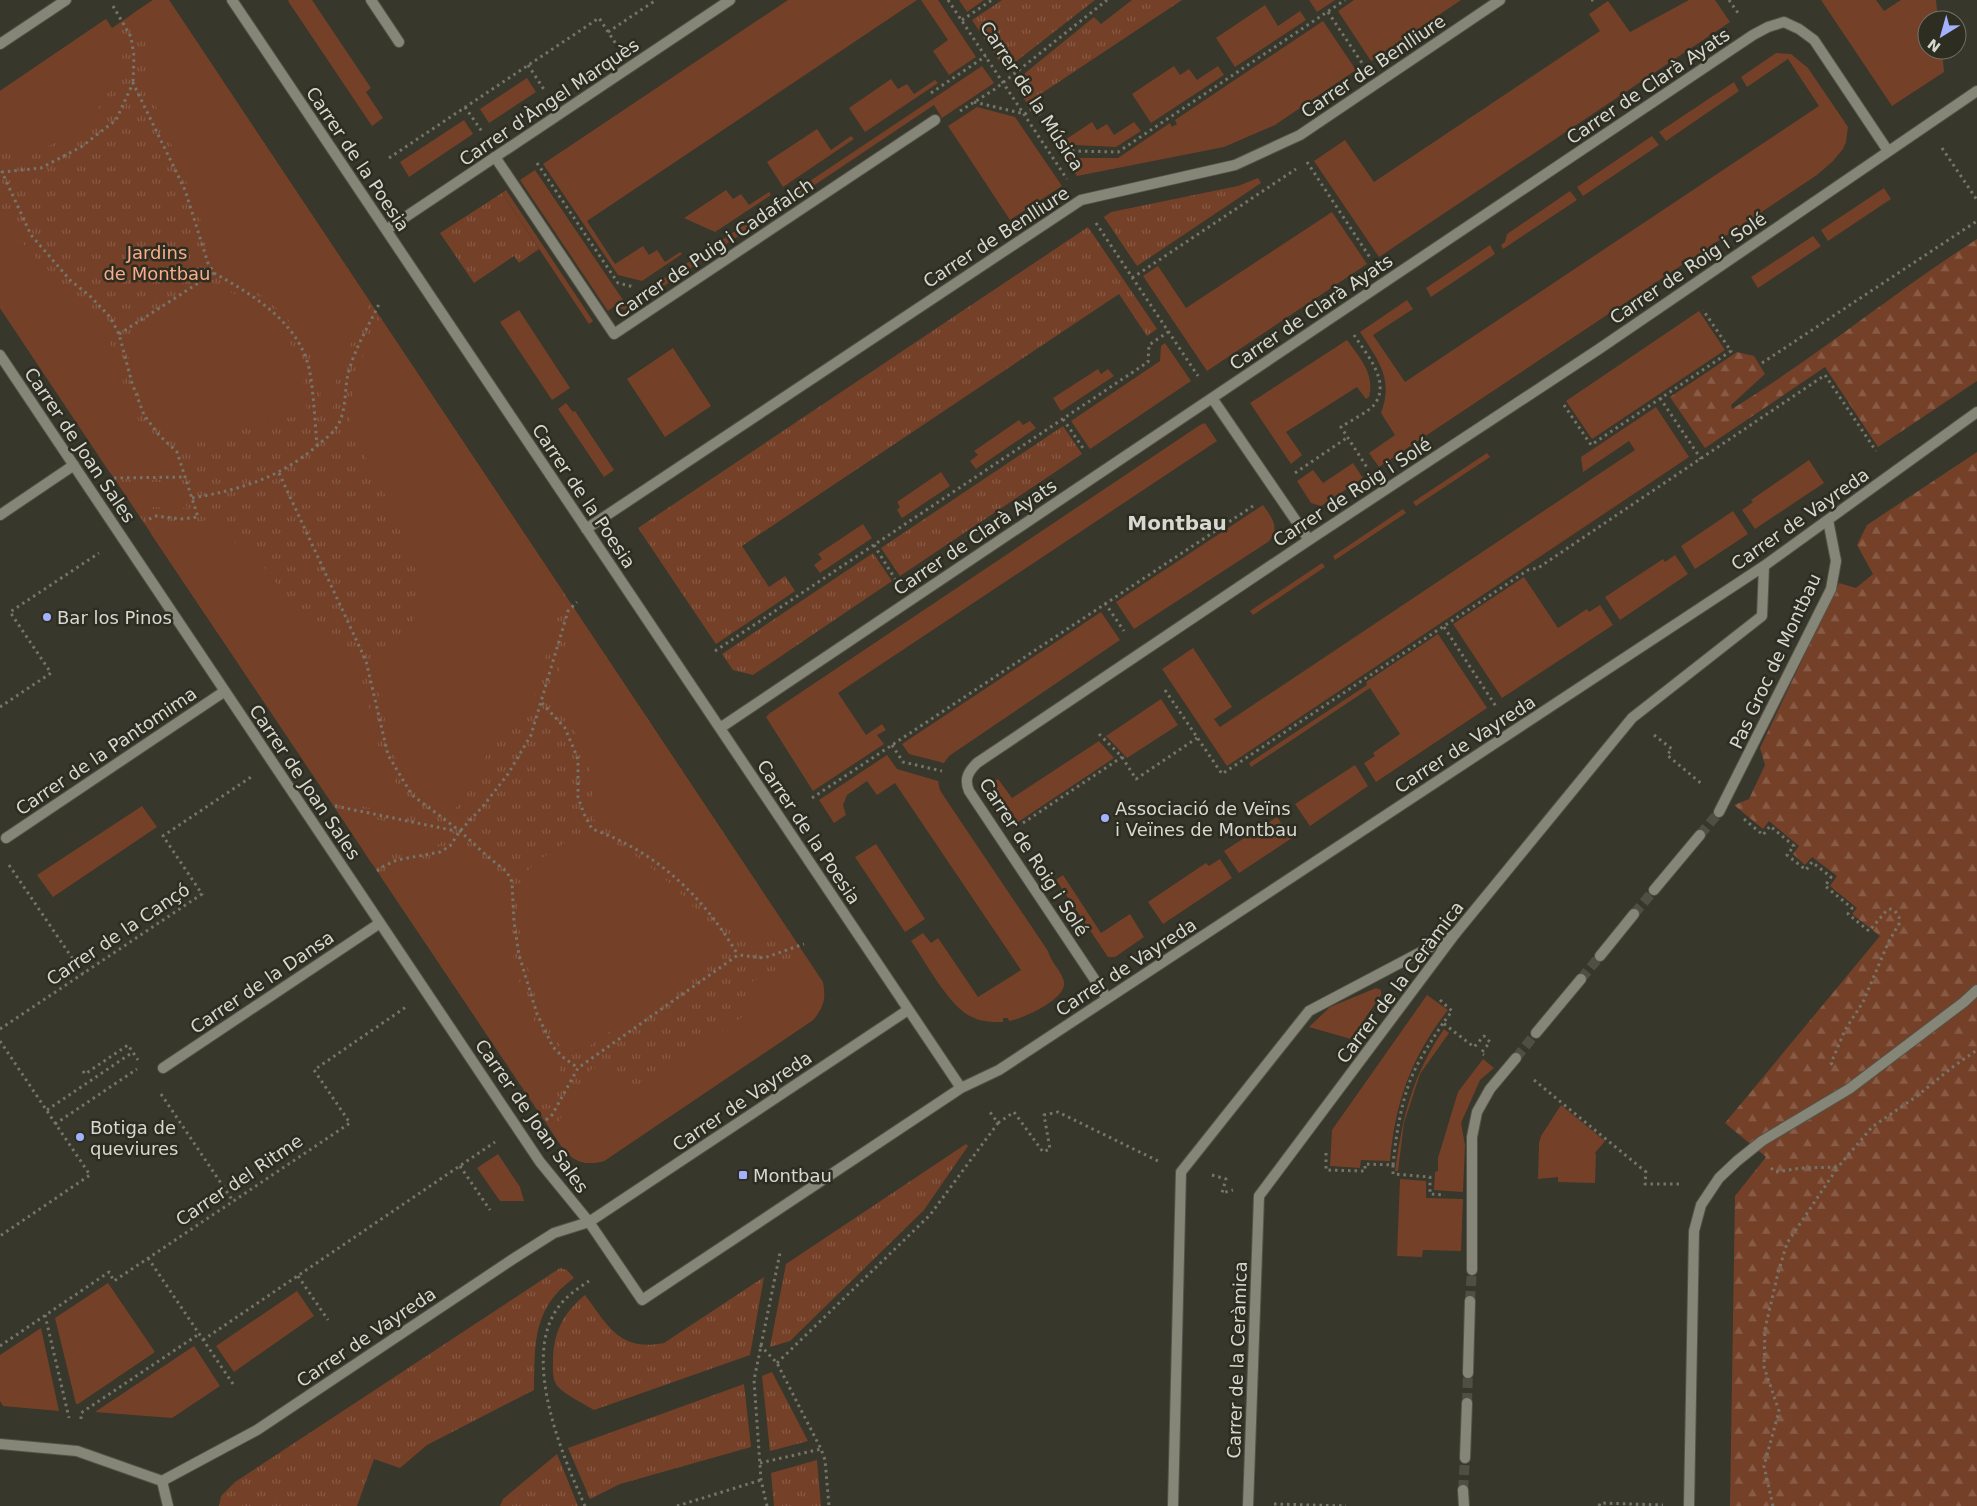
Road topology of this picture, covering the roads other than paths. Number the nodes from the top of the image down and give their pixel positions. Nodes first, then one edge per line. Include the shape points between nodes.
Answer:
1 (66, 0) edge
2 (232, 0) edge
3 (371, 0) edge
4 (730, 0) edge
5 (1500, 0) edge
6 (399, 42) dead end
7 (0, 44) edge
8 (1977, 91) edge
9 (935, 120) dead end
10 (1888, 151) junction
11 (495, 157) junction
12 (386, 230) junction
13 (0, 355) edge
14 (1212, 398) junction
15 (1977, 412) edge
16 (74, 465) junction
17 (0, 516) edge
18 (1828, 520) junction
19 (586, 529) junction
20 (1309, 540) junction
21 (1764, 566) junction
22 (225, 691) junction
23 (720, 728) junction
24 (1722, 807) tunnel mouth
25 (1700, 835) tunnel mouth
26 (6, 838) dead end
27 (1654, 890) tunnel mouth
28 (1634, 914) tunnel mouth
29 (380, 923) junction
30 (1455, 934) junction
31 (1600, 956) tunnel mouth
32 (1581, 980) tunnel mouth
33 (1977, 990) edge
34 (1107, 998) junction
35 (908, 1010) junction
36 (1536, 1033) tunnel mouth
37 (1516, 1058) tunnel mouth
38 (163, 1068) dead end
39 (961, 1088) junction
40 (589, 1222) junction
41 (1472, 1270) tunnel mouth
42 (1470, 1301) tunnel mouth
43 (1468, 1373) tunnel mouth
44 (1467, 1403) tunnel mouth
45 (0, 1444) edge
46 (1465, 1458) tunnel mouth
47 (162, 1481) junction
48 (1463, 1490) tunnel mouth
49 (1248, 1504) edge
50 (168, 1506) edge
51 (1173, 1506) edge
52 (1464, 1506) edge
53 (1688, 1506) edge

1 - 7 street
2 - 12 street, Carrer de la Poesia
3 - 6 street
4 - 11 street, Carrer d'Àngel Marquès
5 - 19 street, Carrer de Benlliure via 1300,135 1236,165 1081,200
8 - 10 street, Carrer de Roig i Solé
9 - 11 street, Carrer de Puig i Cadafalch via 614,334
10 - 14 street, Carrer de Clarà Ayats via 1814,40 1784,22 1768,27
10 - 20 street, Carrer de Roig i Solé via 1599,349
11 - 12 street, Carrer d'Àngel Marquès
12 - 19 street, Carrer de la Poesia
13 - 16 street, Carrer de Joan Sales
14 - 20 street
14 - 23 street, Carrer de Clarà Ayats
15 - 18 street, Carrer de Vayreda
16 - 17 street
16 - 22 street, Carrer de Joan Sales
18 - 21 street, Carrer de Vayreda
18 - 24 street, Pas Groc de Montbau via 1836,560 1831,589
19 - 23 street, Carrer de la Poesia
20 - 34 street, Carrer de Roig i Solé via 977,763 967,776 969,791
21 - 30 street, Carrer de la Ceràmica via 1762,616 1632,718
21 - 34 street, Carrer de Vayreda
22 - 26 street, Carrer de la Pantomima
22 - 29 street, Carrer de Joan Sales
23 - 35 street, Carrer de la Poesia
25 - 27 street
28 - 31 street
29 - 38 street, Carrer de la Dansa
29 - 40 street, Carrer de Joan Sales via 540,1162
30 - 49 street, Carrer de la Ceràmica via 1259,1196
30 - 51 street via 1309,1011 1183,1169
32 - 36 street
33 - 53 street via 1849,1089 1749,1150 1719,1178 1701,1205 1694,1231
34 - 39 street, Carrer de Vayreda via 999,1070
35 - 39 street
35 - 40 street, Carrer de Vayreda
37 - 41 street via 1490,1089 1477,1112 1472,1137
39 - 40 street, Carrer de Vayreda via 642,1300
40 - 47 street, Carrer de Vayreda via 554,1233 257,1430
42 - 43 street
44 - 46 street
45 - 47 street via 77,1451
47 - 50 street
48 - 52 street

